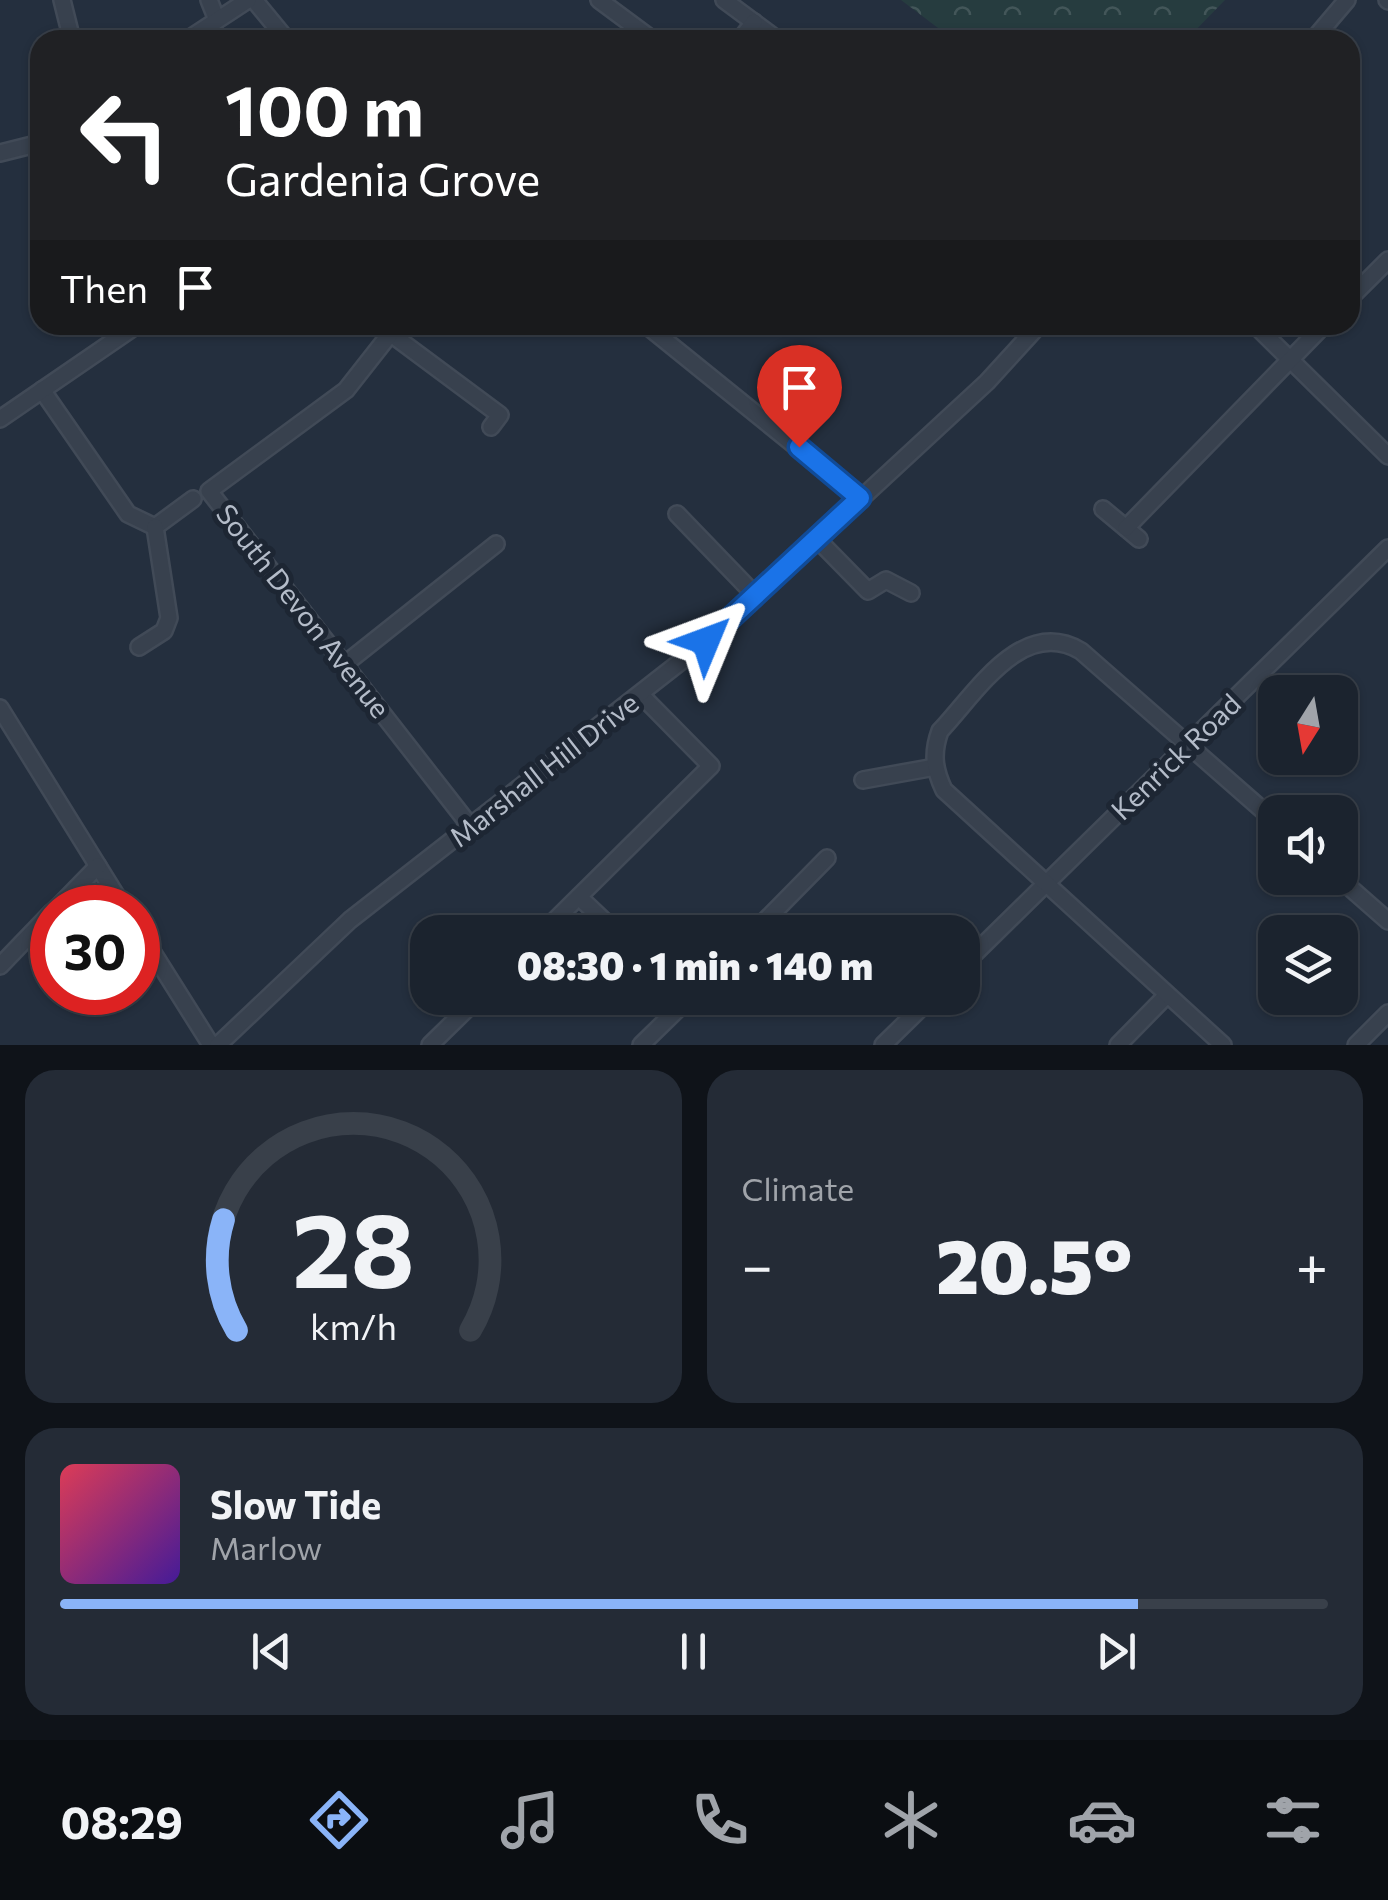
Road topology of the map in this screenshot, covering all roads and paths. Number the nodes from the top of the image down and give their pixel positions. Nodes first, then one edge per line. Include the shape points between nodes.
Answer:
1 (62, 0) edge
2 (209, 0) edge
3 (251, 0) edge
4 (600, 0) edge
5 (724, 0) edge
6 (1347, 0) edge
7 (217, 20) junction
8 (754, 22) junction
9 (70, 30) edge
10 (202, 30) edge
11 (278, 30) edge
12 (639, 30) edge
13 (748, 30) edge
14 (765, 30) edge
15 (1321, 30) edge
16 (30, 145) edge
17 (0, 153) edge
18 (1388, 260) edge
19 (1360, 288) edge
20 (117, 335) edge
21 (381, 335) edge
22 (393, 335) edge
23 (658, 335) edge
24 (1030, 335) edge
25 (1264, 335) edge
26 (1314, 335) edge
27 (1290, 360) junction
28 (42, 390) junction
29 (0, 419) edge
30 (491, 428) dead end
31 (1388, 456) edge
32 (860, 498) junction
33 (193, 499) dead end
34 (1103, 509) dead end
35 (678, 514) dead end
36 (155, 527) junction
37 (1126, 528) junction
38 (815, 537) junction
39 (1139, 539) dead end
40 (496, 544) dead end
41 (1388, 548) edge
42 (911, 593) dead end
43 (755, 595) junction
44 (139, 647) dead end
45 (345, 664) junction
46 (641, 694) junction
47 (0, 708) edge
48 (1189, 745) junction
49 (935, 767) junction
50 (863, 780) dead end
51 (1258, 806) edge
52 (472, 827) junction
53 (827, 858) dead end
54 (98, 866) junction
55 (79, 885) edge
56 (110, 885) edge
57 (1044, 885) junction
58 (1358, 894) edge
59 (580, 897) junction
60 (561, 915) edge
61 (599, 915) edge
62 (771, 915) edge
63 (1388, 920) edge
64 (30, 935) edge
65 (980, 948) edge
66 (160, 962) edge
67 (0, 966) edge
68 (1167, 995) junction
69 (1388, 1014) edge
70 (461, 1015) edge
71 (670, 1015) edge
72 (913, 1015) edge
73 (215, 1045) edge
74 (430, 1045) edge
75 (641, 1045) edge
76 (882, 1045) edge
77 (1118, 1045) edge
78 (1223, 1045) edge
79 (1356, 1045) edge

1 - 9 street
2 - 7 street
3 - 7 street
3 - 11 street
4 - 12 street
5 - 8 street
6 - 15 street
7 - 10 street
8 - 13 street
8 - 14 street
16 - 17 street
18 - 19 street
20 - 28 street
21 - 45 street, South Devon Avenue via 346,390 210,491
22 - 30 street via 500,415
23 - 32 street
24 - 32 street, Marshall Hill Drive
25 - 27 street
26 - 27 street
27 - 31 street
27 - 37 street
28 - 29 street
28 - 36 street via 128,514
32 - 38 street, Marshall Hill Drive
33 - 36 street
34 - 37 street
35 - 43 street
36 - 44 street via 169,618 164,631
37 - 39 street
38 - 42 street via 868,591 886,580
38 - 43 street, Marshall Hill Drive
40 - 45 street
41 - 48 street, Kenrick Road
43 - 46 street, Marshall Hill Drive
45 - 52 street, South Devon Avenue
46 - 52 street, Marshall Hill Drive
46 - 59 street via 711,766
47 - 54 street
48 - 49 street via 1082,651 1044,640 1011,655 940,731
48 - 51 street
48 - 57 street, Kenrick Road
49 - 50 street
49 - 57 street via 944,790
52 - 73 street, Marshall Hill Drive via 350,920
53 - 62 street
54 - 55 street
54 - 56 street
57 - 65 street, Kenrick Road
57 - 68 street
58 - 63 street
59 - 60 street
59 - 61 street
64 - 67 street
66 - 73 street
68 - 77 street
68 - 78 street
69 - 79 street
70 - 74 street
71 - 75 street
72 - 76 street

